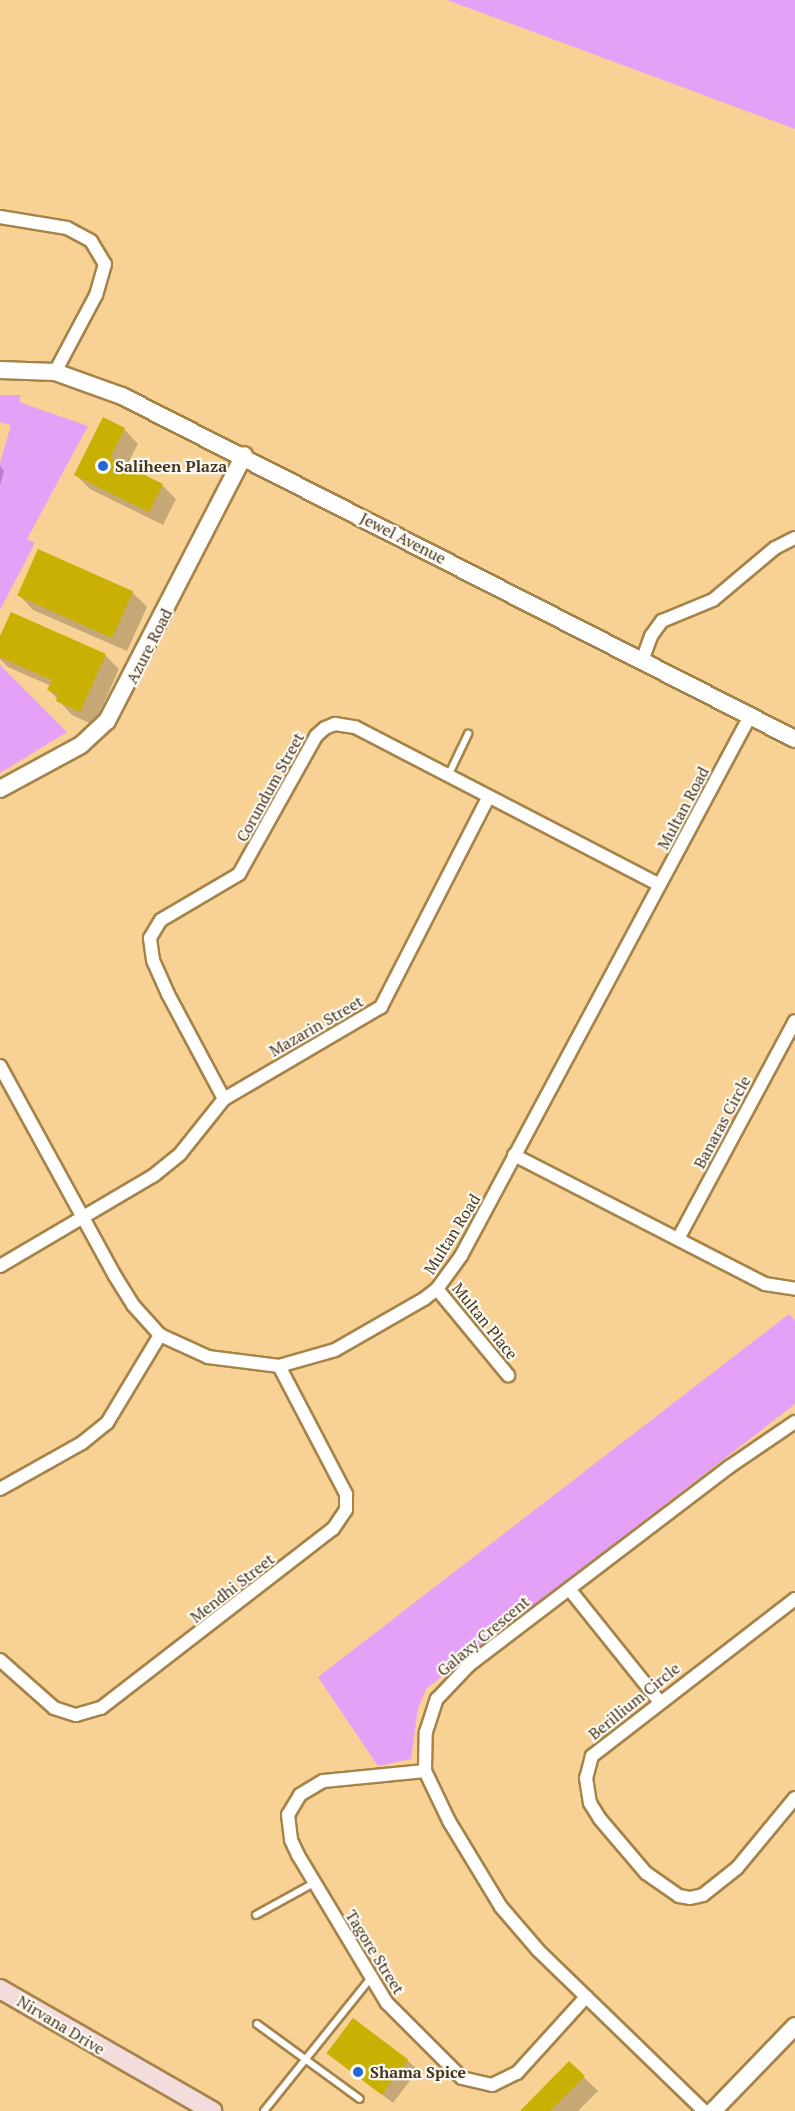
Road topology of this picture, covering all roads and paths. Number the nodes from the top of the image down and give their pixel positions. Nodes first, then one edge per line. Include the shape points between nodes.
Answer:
1 (0, 217) edge
2 (0, 370) edge
3 (55, 372) junction
4 (244, 455) junction
5 (795, 538) edge
6 (642, 661) junction
7 (750, 716) junction
8 (468, 734) dead end
9 (795, 739) edge
10 (448, 777) junction
11 (0, 789) edge
12 (488, 798) junction
13 (660, 885) junction
14 (795, 1021) edge
15 (0, 1066) edge
16 (224, 1099) junction
17 (514, 1155) junction
18 (86, 1219) junction
19 (678, 1239) junction
20 (0, 1266) edge
21 (437, 1289) junction
22 (795, 1289) edge
23 (160, 1335) junction
24 (279, 1366) junction
25 (508, 1375) dead end
26 (795, 1422) edge
27 (0, 1489) edge
28 (570, 1590) junction
29 (795, 1599) edge
30 (0, 1660) edge
31 (659, 1701) junction
32 (425, 1771) junction
33 (795, 1798) edge
34 (314, 1882) junction
35 (256, 1915) dead end
36 (371, 1978) junction
37 (0, 1989) edge
38 (586, 1996) junction
39 (257, 2024) dead end
40 (795, 2026) edge
41 (305, 2060) junction
42 (122, 2062) junction
43 (360, 2098) dead end
44 (188, 2111) edge
45 (212, 2111) edge
46 (264, 2111) edge
47 (704, 2111) edge
48 (713, 2111) edge

1 - 3 street via 68,228 91,241 105,264 96,295
2 - 3 street, Jewel Avenue
3 - 4 street, Jewel Avenue via 122,396
4 - 6 street, Jewel Avenue
4 - 11 street, Azure Road via 106,722 81,745
5 - 6 street via 775,548 713,600 662,621 651,636
6 - 7 street, Jewel Avenue
7 - 9 street, Jewel Avenue
7 - 13 street, Multan Road
8 - 10 lane
10 - 12 street, Corundum Street
10 - 16 street, Corundum Street via 355,727 335,724 325,728 316,736 239,874 156,926 150,938 153,960
12 - 13 street, Corundum Street
12 - 16 street, Mazarin Street via 381,1007
13 - 17 street, Multan Road
14 - 19 street, Banaras Circle
15 - 18 street, Multan Road
16 - 18 street, Mazarin Street via 169,1164
17 - 19 street
17 - 21 street, Multan Road via 461,1256
18 - 20 street, Mazarin Street
18 - 23 street, Multan Road via 133,1305
19 - 22 street via 765,1284
21 - 24 street, Multan Road via 405,1312 343,1346
21 - 25 street, Multan Place
23 - 24 street, Multan Road via 208,1357
23 - 27 street via 106,1423 82,1443
24 - 30 street, Mendhi Street via 346,1494 346,1510 333,1529 102,1708 76,1715 54,1708
26 - 28 street, Galaxy Crescent
28 - 31 street
28 - 32 street, Galaxy Crescent via 446,1687 426,1732
29 - 31 street, Berillium Circle
31 - 33 street, Berillium Circle via 592,1756 586,1778 590,1803 600,1819 659,1884 679,1896 703,1895 737,1868
32 - 34 street, Tagore Street via 323,1781 300,1795 288,1815 288,1825 291,1840
32 - 38 street, Galaxy Crescent via 469,1857 501,1907
34 - 35 lane
34 - 36 street, Tagore Street
36 - 38 street, Tagore Street via 387,2003 439,2058 462,2078 483,2086 500,2084 517,2073
36 - 41 lane
37 - 42 main road, Nirvana Drive
38 - 47 street, Galaxy Crescent
39 - 41 lane
40 - 48 street
41 - 43 lane
41 - 46 lane
42 - 44 main road, Nirvana Drive
42 - 45 main road, Nirvana Drive

